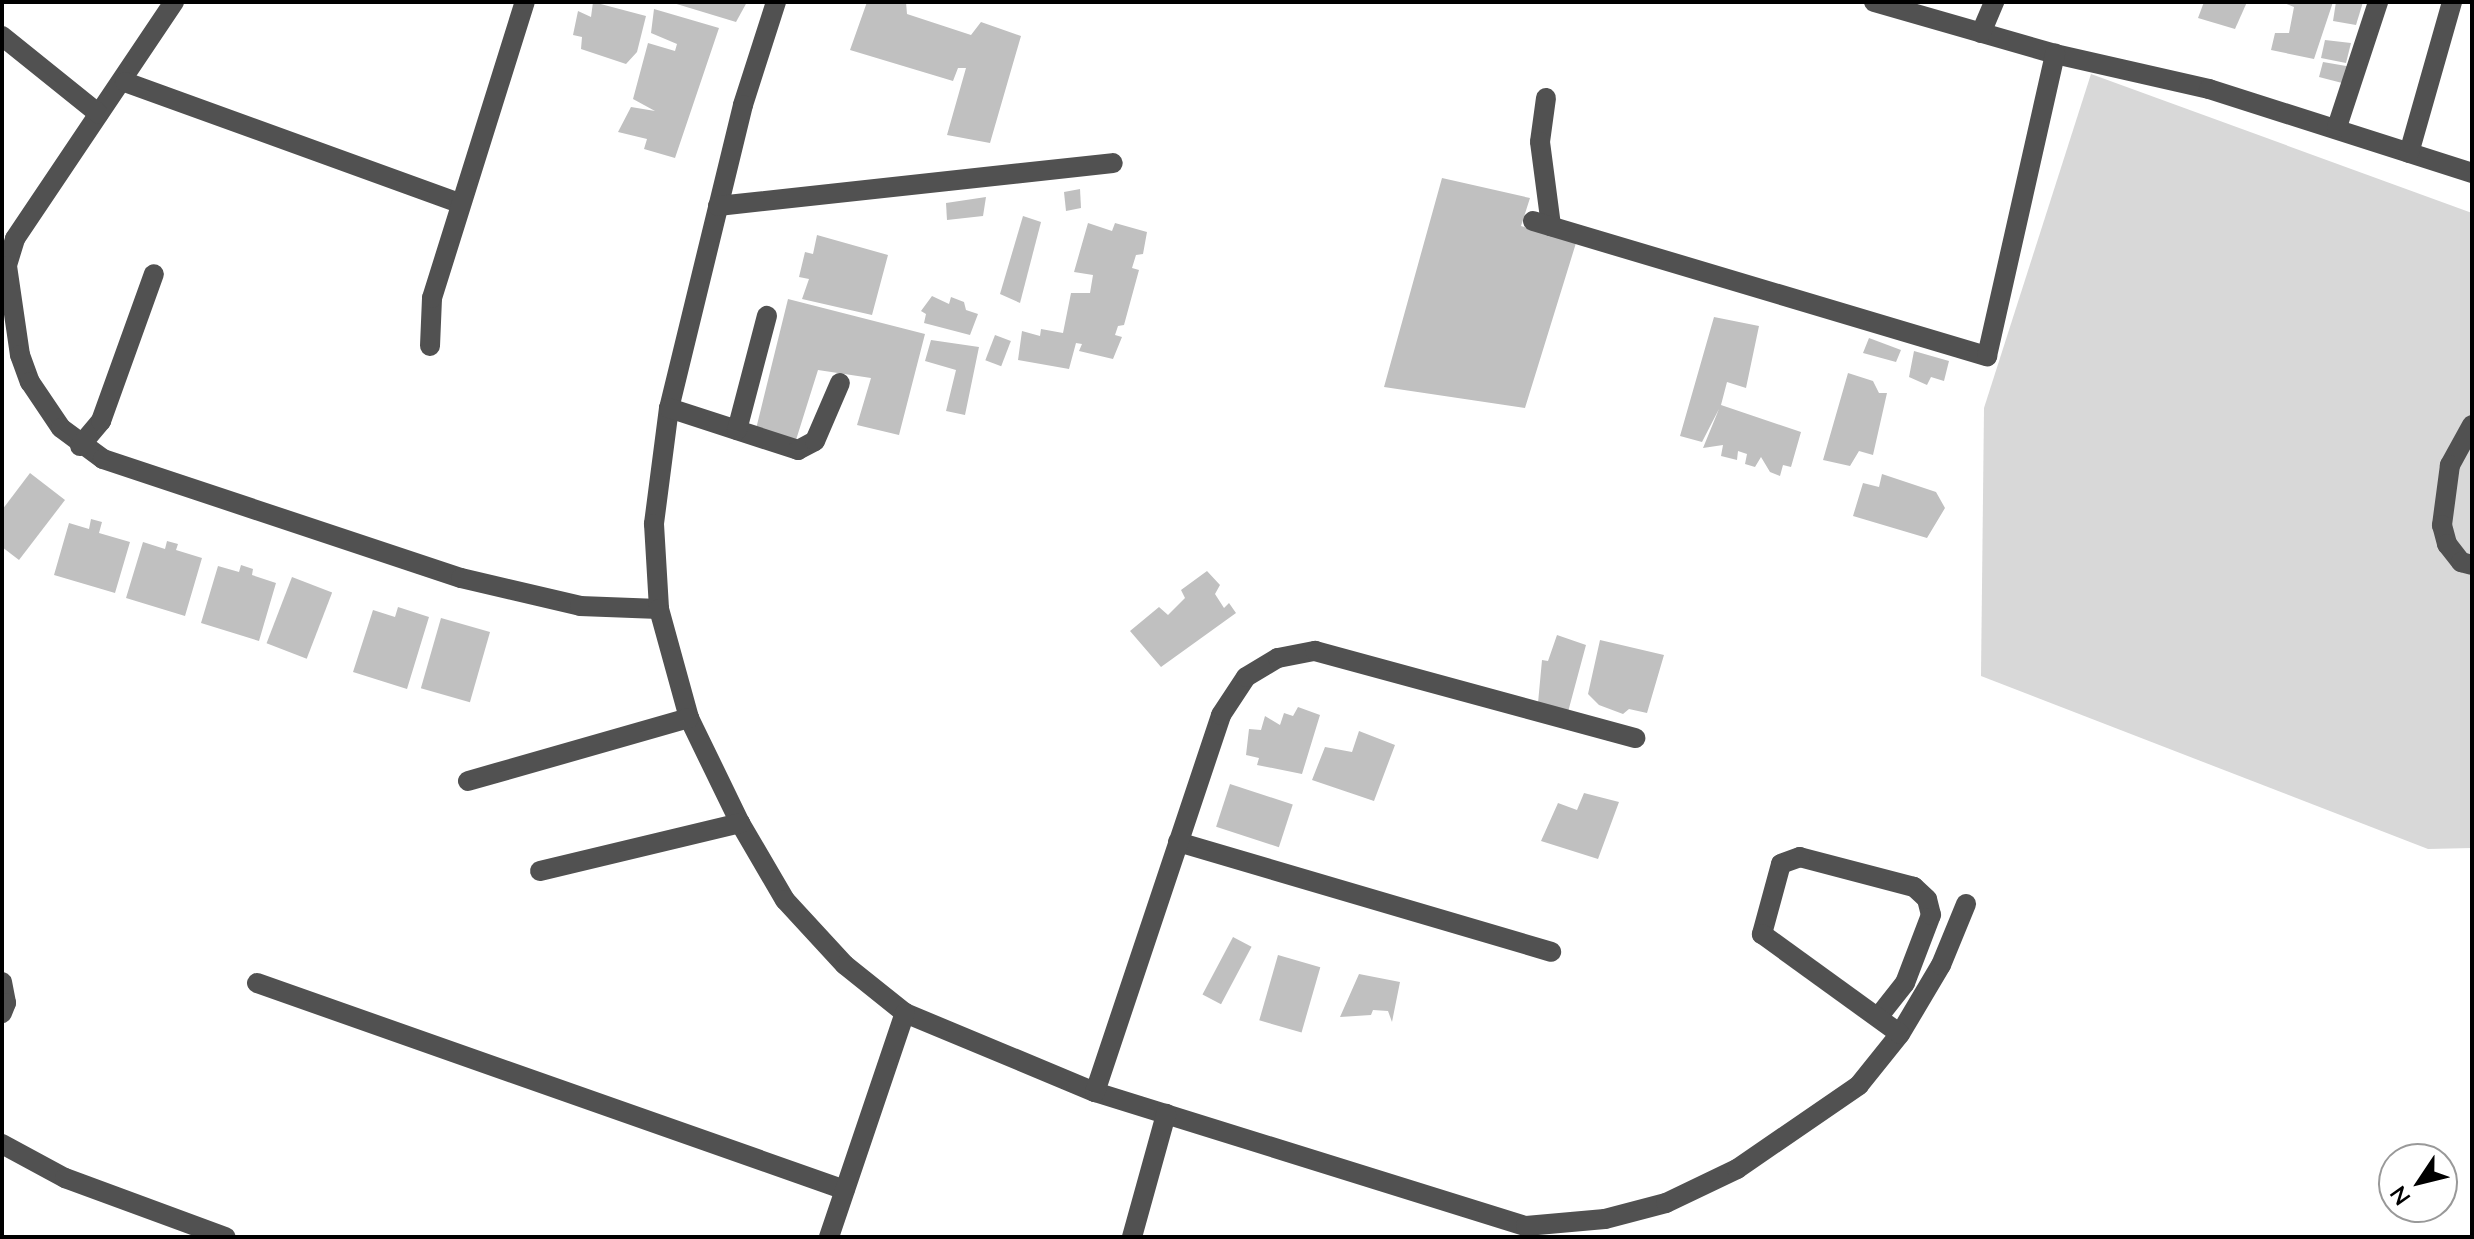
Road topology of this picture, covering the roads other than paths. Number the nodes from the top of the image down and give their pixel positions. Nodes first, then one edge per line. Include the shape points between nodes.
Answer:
1 (174, 2) edge
2 (525, 2) edge
3 (776, 2) edge
4 (1874, 2) edge
5 (1994, 2) edge
6 (2378, 2) edge
7 (2452, 2) edge
8 (1981, 33) junction
9 (2, 36) edge
10 (2055, 54) junction
11 (125, 82) junction
12 (1546, 98) dead end
13 (99, 114) junction
14 (2337, 127) junction
15 (2409, 153) junction
16 (1113, 163) dead end
17 (2472, 173) edge
18 (459, 203) junction
19 (718, 206) junction
20 (154, 274) dead end
21 (767, 316) dead end
22 (430, 346) dead end
23 (840, 383) dead end
24 (669, 408) junction
25 (2472, 425) edge
26 (737, 430) junction
27 (80, 446) junction
28 (2472, 565) edge
29 (659, 609) junction
30 (689, 718) junction
31 (1635, 738) dead end
32 (468, 781) dead end
33 (740, 823) junction
34 (1178, 842) junction
35 (540, 871) dead end
36 (1966, 904) dead end
37 (1551, 952) dead end
38 (2, 982) edge
39 (257, 983) dead end
40 (2, 1013) edge
41 (905, 1013) junction
42 (1879, 1016) junction
43 (1900, 1034) junction
44 (1095, 1092) junction
45 (1166, 1114) junction
46 (2, 1144) edge
47 (845, 1190) junction
48 (1525, 1231) edge
49 (225, 1237) edge
50 (829, 1237) edge
51 (1132, 1237) edge

1 - 11 street
2 - 18 street
3 - 19 street
4 - 8 street
5 - 8 street
6 - 14 street
7 - 15 street
8 - 10 street
9 - 13 street
10 - 12 street via 1987,356 1542,223 1540,142
10 - 14 street via 2209,89
11 - 13 street
11 - 18 street
13 - 27 street via 15,239 7,266 12,327 30,382
14 - 15 street
15 - 17 street
16 - 19 street
18 - 22 street via 432,298
19 - 24 street
20 - 27 street via 101,421
21 - 26 street
23 - 26 street via 815,441 798,450
24 - 26 street
24 - 29 street via 654,524
25 - 28 street via 2450,465 2442,525 2447,544 2461,562
27 - 29 street via 103,459 461,578 580,606
29 - 30 street
30 - 32 street
30 - 33 street
31 - 34 street via 1315,651 1278,658 1246,677 1221,715
33 - 35 street
33 - 41 street via 785,900 845,965
34 - 37 street
34 - 44 street
36 - 43 street via 1941,965
38 - 40 street
39 - 47 street
41 - 44 street
41 - 47 street
42 - 42 street via 1905,983 1931,915 1927,899 1914,887 1800,857 1781,864 1762,934 1779,951
42 - 43 street
43 - 48 street via 1859,1085 1737,1169 1666,1203
44 - 45 street
45 - 48 street
45 - 51 street
46 - 49 street via 65,1178
47 - 50 street

